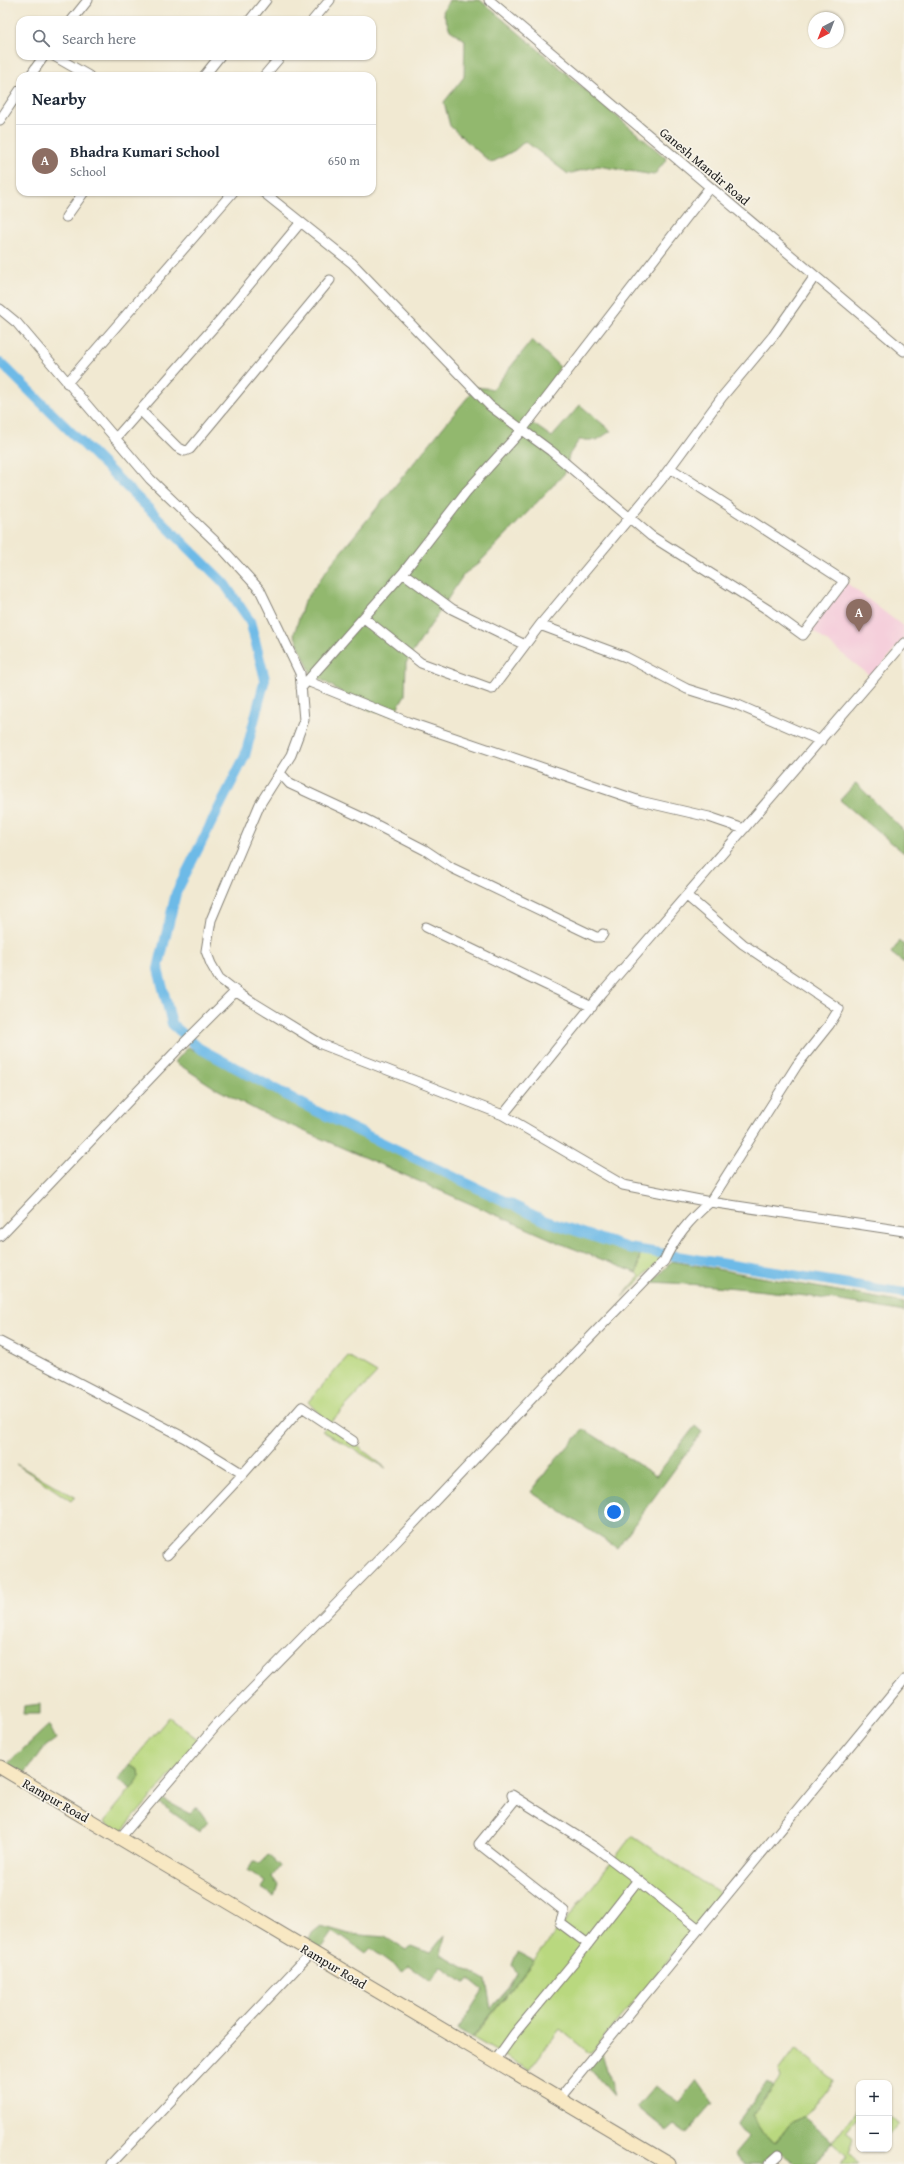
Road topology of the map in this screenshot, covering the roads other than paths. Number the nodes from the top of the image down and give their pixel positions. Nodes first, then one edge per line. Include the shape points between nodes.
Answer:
1 (88, 0) edge
2 (266, 0) edge
3 (330, 0) edge
4 (489, 0) edge
5 (75, 16) edge
6 (253, 16) edge
7 (316, 16) edge
8 (41, 60) edge
9 (61, 60) edge
10 (217, 60) edge
11 (278, 60) edge
12 (33, 72) edge
13 (82, 72) edge
14 (207, 72) edge
15 (267, 72) edge
16 (16, 96) edge
17 (0, 120) edge
18 (710, 187) junction
19 (81, 196) edge
20 (230, 196) edge
21 (268, 196) edge
22 (66, 217) dead end
23 (301, 222) junction
24 (816, 276) junction
25 (330, 280) dead end
26 (0, 309) edge
27 (904, 351) edge
28 (67, 383) junction
29 (141, 411) junction
30 (522, 430) junction
31 (115, 439) junction
32 (670, 468) junction
33 (631, 518) junction
34 (403, 573) junction
35 (364, 618) junction
36 (540, 625) junction
37 (904, 643) edge
38 (524, 645) junction
39 (304, 684) junction
40 (821, 741) junction
41 (280, 773) junction
42 (744, 829) junction
43 (687, 896) junction
44 (426, 927) dead end
45 (603, 934) dead end
46 (236, 991) junction
47 (592, 1007) junction
48 (503, 1115) junction
49 (710, 1202) junction
50 (904, 1231) edge
51 (0, 1236) edge
52 (0, 1342) edge
53 (353, 1441) dead end
54 (243, 1474) junction
55 (167, 1555) dead end
56 (904, 1680) edge
57 (0, 1767) edge
58 (120, 1838) junction
59 (638, 1880) junction
60 (699, 1929) junction
61 (588, 1944) junction
62 (311, 1953) junction
63 (495, 2061) junction
64 (559, 2099) junction
65 (778, 2155) dead end
66 (111, 2164) edge
67 (669, 2164) edge
68 (770, 2164) edge

1 - 5 street
2 - 6 street
3 - 7 street
4 - 18 street, Ganesh Mandir Road
8 - 12 street
9 - 13 street
10 - 14 street
11 - 15 street
16 - 17 street
18 - 24 street, Ganesh Mandir Road
18 - 30 street
19 - 22 street
20 - 28 street
21 - 23 street
23 - 29 street
23 - 30 street via 352,263 490,406
24 - 27 street, Ganesh Mandir Road
24 - 32 street via 773,336 722,397
25 - 29 street via 190,449 185,451 177,447
26 - 28 street via 17,322
28 - 31 street
29 - 31 street
30 - 33 street
30 - 34 street via 466,492
31 - 39 street via 150,479 219,545 260,590
32 - 33 street
32 - 33 street via 844,580 803,636 770,611 651,536
33 - 36 street
34 - 35 street
34 - 38 street via 452,609
35 - 38 street via 421,663 492,689
35 - 39 street
36 - 38 street
36 - 40 street via 626,658 686,689 738,705
37 - 40 street
39 - 41 street via 304,720 291,754
39 - 42 street via 640,801 709,817
40 - 42 street
41 - 45 street via 290,784 425,850 452,868 507,896 596,937
41 - 46 street via 260,804 211,920 206,951 219,978
42 - 43 street
43 - 47 street
43 - 49 street via 743,944 839,1009 797,1065
44 - 47 street
46 - 48 street via 321,1044
46 - 51 street
47 - 48 street
48 - 49 street via 623,1185
49 - 50 street
49 - 58 street via 692,1218 673,1242 664,1261 216,1726
52 - 54 street via 185,1438
53 - 54 street via 302,1407
54 - 55 street
56 - 60 street
57 - 58 main road, Rampur Road
58 - 62 main road, Rampur Road
59 - 60 street
59 - 61 street
59 - 61 street via 596,1848 512,1795 514,1801 479,1844 564,1911 560,1923
60 - 64 street
61 - 63 street
62 - 63 main road, Rampur Road
62 - 66 street
63 - 64 main road, Rampur Road
64 - 67 main road, Rampur Road
65 - 68 street

